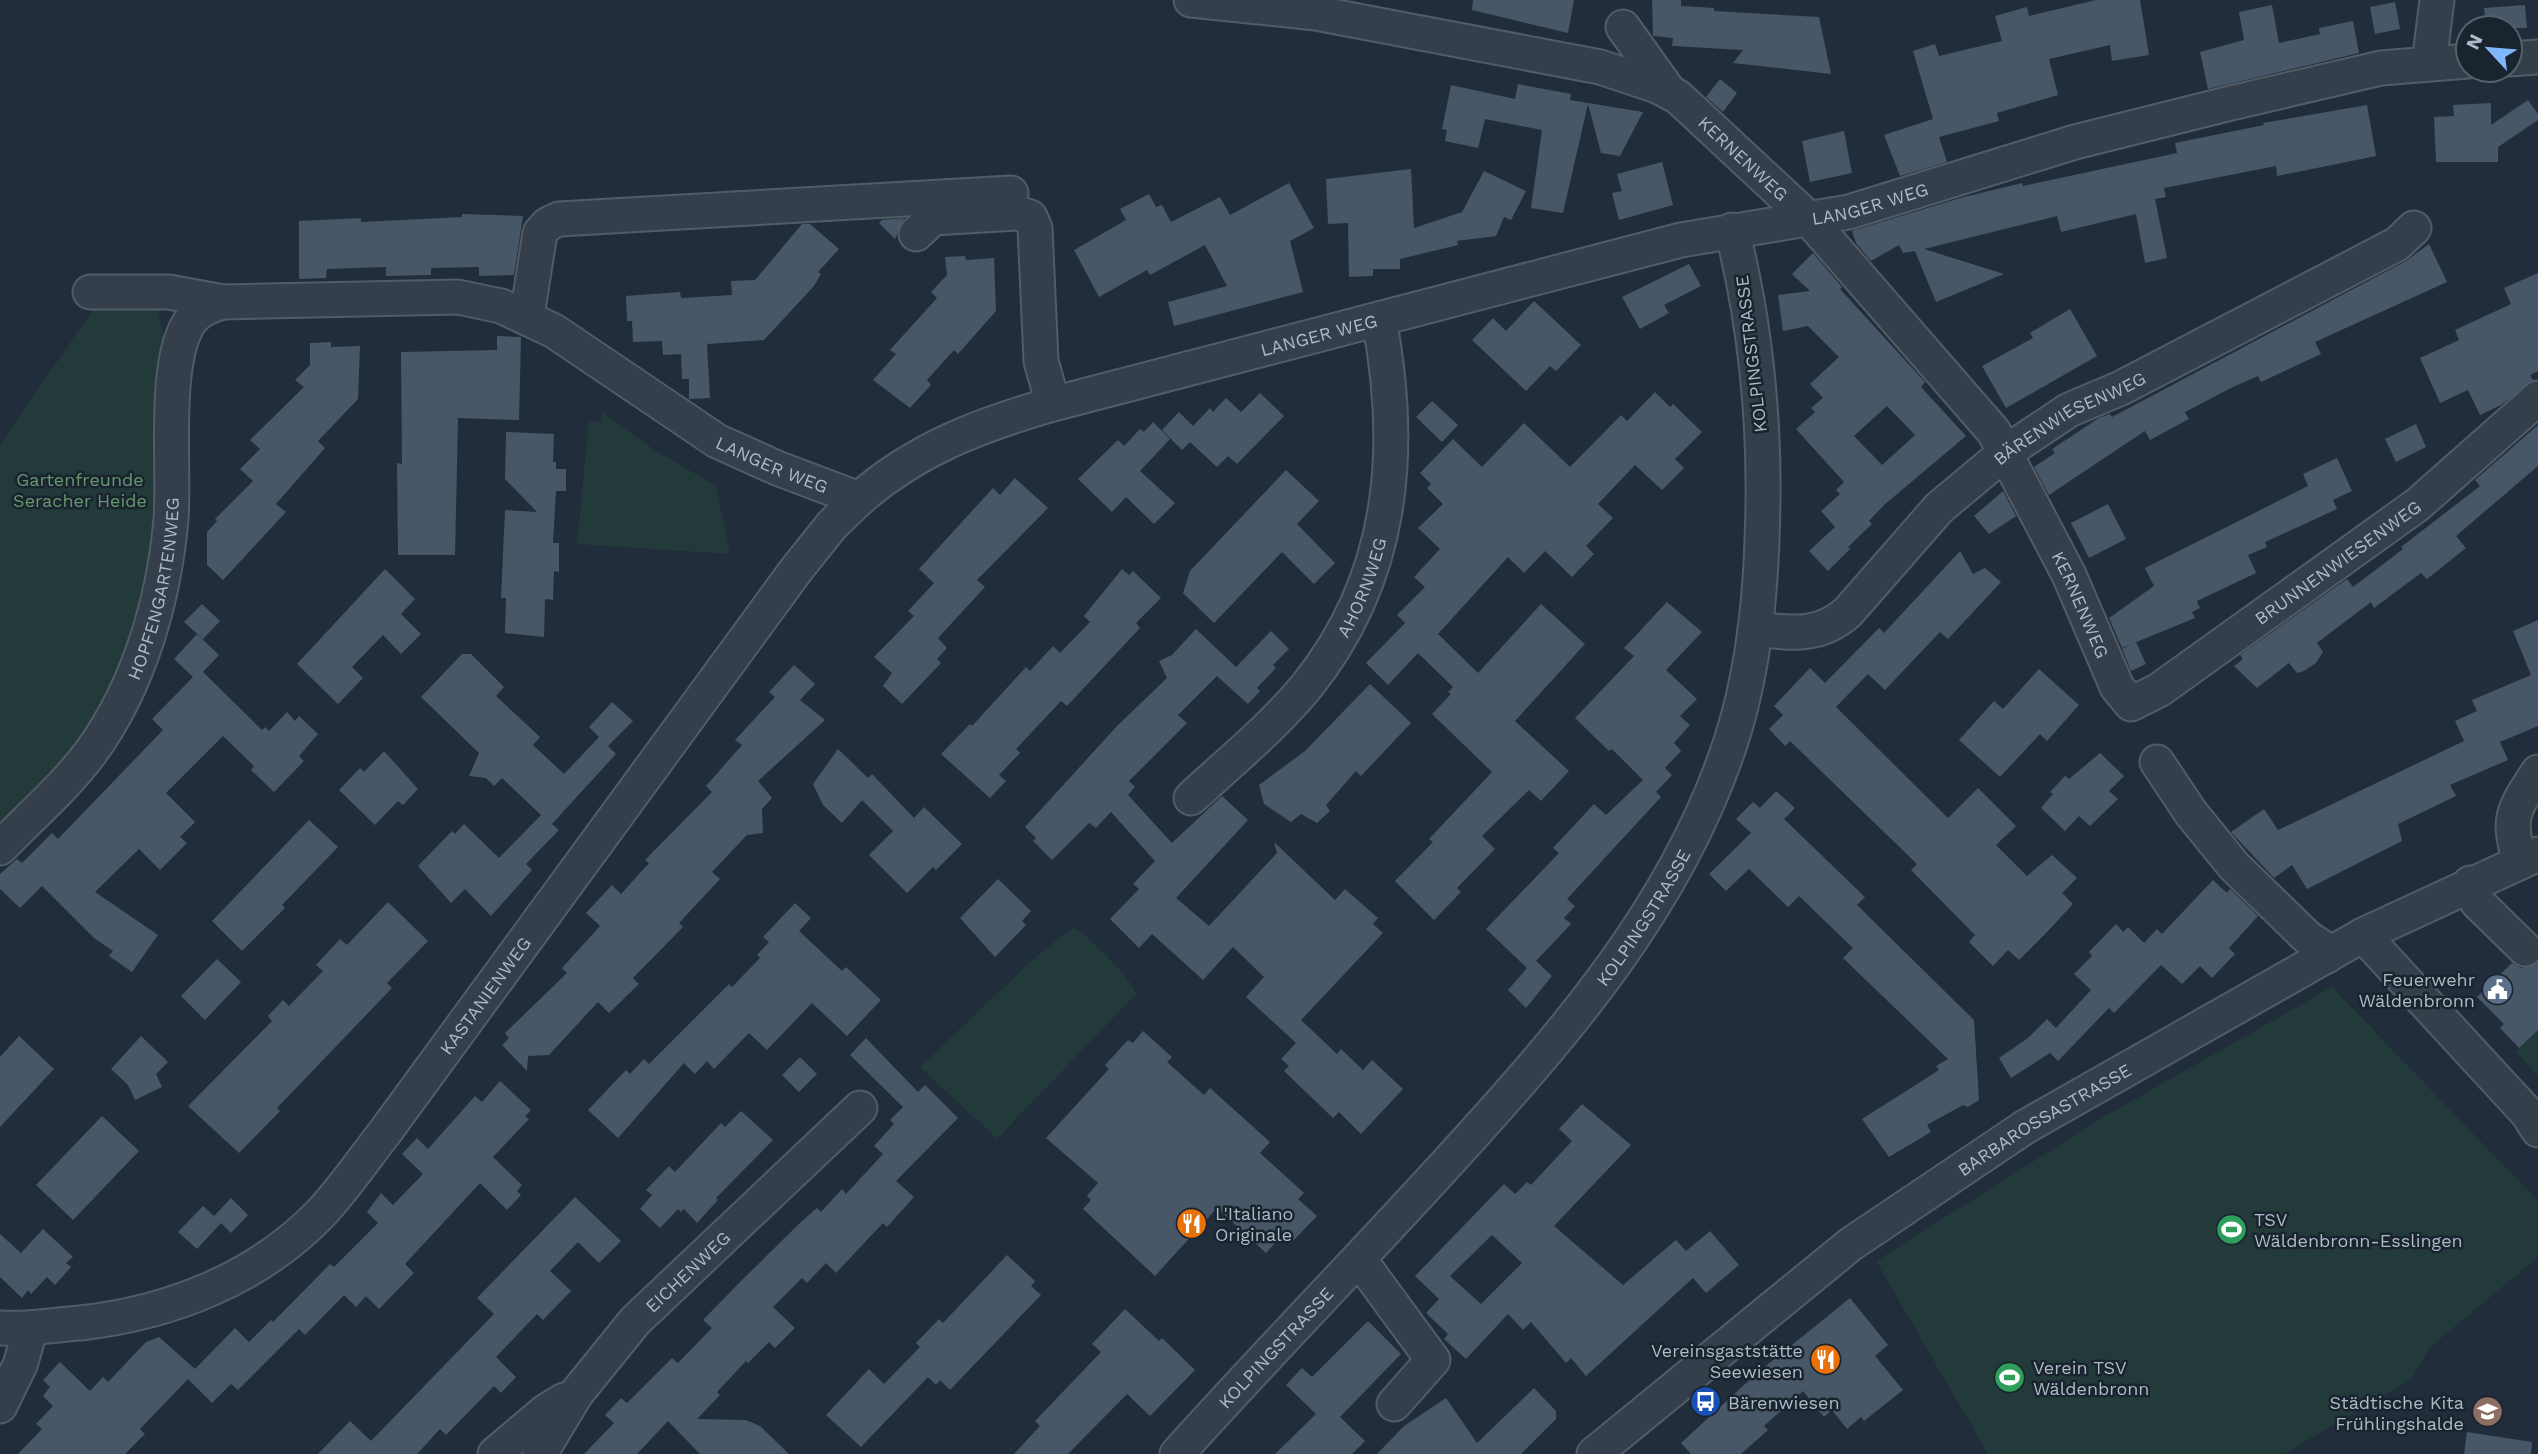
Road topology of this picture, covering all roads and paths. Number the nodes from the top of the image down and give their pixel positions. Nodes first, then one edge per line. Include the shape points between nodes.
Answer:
1 (1191, 0) edge
2 (2437, 0) edge
3 (1623, 27) dead end
4 (2454, 62) edge
5 (2429, 64) junction
6 (1668, 90) junction
7 (1011, 193) dead end
8 (1809, 219) junction
9 (2414, 228) dead end
10 (1731, 230) junction
11 (916, 234) dead end
12 (90, 292) dead end
13 (223, 302) junction
14 (527, 316) junction
15 (1379, 319) junction
16 (2538, 398) edge
17 (1053, 404) junction
18 (2006, 452) junction
19 (859, 499) junction
20 (1755, 629) junction
21 (2125, 700) joint
22 (2157, 762) dead end
23 (2538, 772) edge
24 (1191, 798) dead end
25 (0, 848) edge
26 (2529, 858) edge
27 (2470, 883) junction
28 (2363, 935) junction
29 (2525, 949) dead end
30 (2327, 956) junction
31 (860, 1108) dead end
32 (2538, 1130) edge
33 (1359, 1259) junction
34 (15, 1328) edge
35 (576, 1394) junction
36 (1394, 1404) dead end
37 (0, 1406) edge
38 (495, 1454) edge
39 (540, 1454) edge
40 (1177, 1454) edge
41 (1594, 1454) edge

1 - 6 street, KERNENWEG via 1316,13 1600,67
2 - 5 street
3 - 6 street
4 - 5 street, LANGER WEG
5 - 8 street, LANGER WEG via 2357,73 2147,123 1861,209
6 - 8 street, KERNENWEG
7 - 14 street via 559,219 540,233
8 - 10 street, LANGER WEG
8 - 18 street, KERNENWEG via 1948,376
9 - 18 street, BÄRENWIESENWEG via 2398,244 2121,388 2068,410
10 - 15 street, LANGER WEG
10 - 20 street, KOLPINGSTRASSE via 1749,314 1762,433 1763,526
11 - 17 street via 933,218 1018,213 1030,217 1035,228 1042,367
12 - 13 street, LANGER WEG via 169,292
13 - 14 street, LANGER WEG via 446,296 480,300
13 - 25 street, HOPFENGARTENWEG via 198,313 181,341 174,381 172,495 165,564 129,685 89,754
14 - 19 street, LANGER WEG via 708,436
15 - 17 street, LANGER WEG
15 - 24 street, AHORNWEG via 1391,388 1392,449 1383,524 1363,587 1341,634 1305,687
16 - 21 street, BRUNNENWIESENWEG via 2408,511 2151,696 2135,704
17 - 19 street, LANGER WEG via 941,443 896,469
18 - 20 street, BÄRENWIESENWEG via 1920,527 1840,619 1814,632
18 - 21 street, KERNENWEG via 2069,575 2098,637 2104,662
19 - 34 street, KASTANIENWEG via 796,570 385,1132 322,1211 259,1263 188,1298 122,1317
20 - 33 street, KOLPINGSTRASSE via 1741,704 1717,780 1683,853 1635,936 1546,1054
22 - 30 street via 2234,866
23 - 26 street via 2512,816 2513,839
26 - 27 street, BARBAROSSASTRASSE
27 - 28 street, BARBAROSSASTRASSE
27 - 29 street via 2477,902
28 - 30 street, BARBAROSSASTRASSE
28 - 32 street
30 - 41 street, BARBAROSSASTRASSE via 2025,1127 1882,1221
31 - 35 street, EICHENWEG via 635,1321
33 - 36 street via 1433,1360
33 - 40 street, KOLPINGSTRASSE
34 - 37 street via 20,1365
35 - 38 street via 546,1411
35 - 39 street, EICHENWEG

